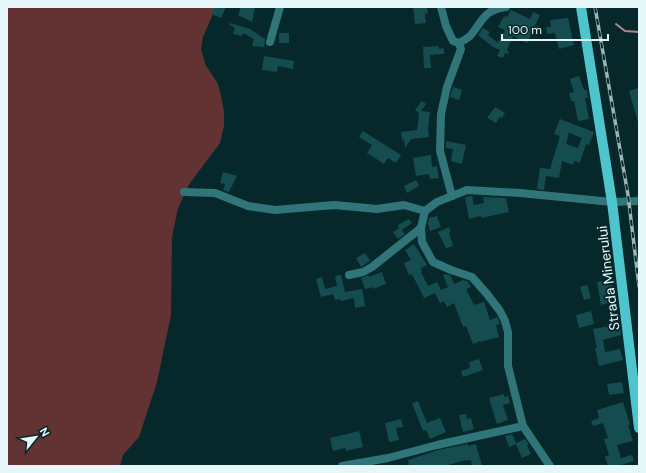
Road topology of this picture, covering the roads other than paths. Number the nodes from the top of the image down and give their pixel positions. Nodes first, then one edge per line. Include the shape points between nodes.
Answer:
1 (280, 7) edge
2 (441, 7) edge
3 (506, 7) edge
4 (581, 7) edge
5 (270, 42) dead end
6 (459, 43) junction
7 (184, 192) dead end
8 (452, 196) junction
9 (639, 201) edge
10 (612, 202) junction
11 (425, 210) junction
12 (421, 228) junction
13 (349, 275) dead end
14 (523, 426) junction
15 (639, 428) edge
16 (342, 466) edge
17 (550, 466) edge

1 - 5 street
2 - 6 street via 453,41
3 - 6 street via 496,8 485,16 469,38
4 - 10 main road, Strada Minerului
6 - 8 street via 462,49 447,87 441,114 440,151
7 - 11 street via 215,193 248,206 275,210 334,205 378,209 404,205
8 - 10 street via 467,190
8 - 11 street
9 - 10 street
10 - 15 main road, Strada Minerului
11 - 12 street
12 - 13 street via 372,267
12 - 14 street via 422,242 433,262 472,277 500,312 508,332 508,366
14 - 16 street via 388,458
14 - 17 street

